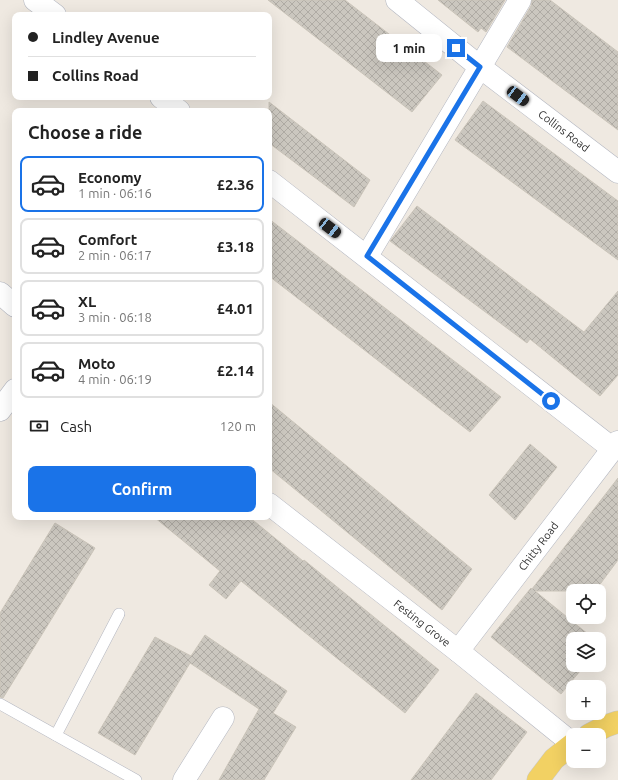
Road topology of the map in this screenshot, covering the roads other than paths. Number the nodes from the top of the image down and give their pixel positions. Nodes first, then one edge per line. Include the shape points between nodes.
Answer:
1 (35, 0) edge
2 (397, 0) edge
3 (520, 0) edge
4 (51, 12) edge
5 (480, 67) junction
6 (165, 100) edge
7 (175, 108) edge
8 (618, 172) edge
9 (272, 183) edge
10 (367, 256) junction
11 (0, 294) edge
12 (12, 304) edge
13 (12, 394) edge
14 (0, 410) edge
15 (615, 446) edge
16 (272, 506) edge
17 (119, 614) dead end
18 (458, 651) junction
19 (0, 704) edge
20 (223, 718) dead end
21 (618, 722) edge
22 (602, 728) edge
23 (56, 735) junction
24 (566, 738) edge
25 (566, 750) edge
26 (136, 780) edge
27 (184, 780) edge
28 (538, 780) edge

1 - 4 street
2 - 5 street, Collins Road
3 - 5 street
5 - 8 street, Collins Road
5 - 10 street
6 - 7 street
9 - 10 street
10 - 15 street
11 - 12 street
13 - 14 street
15 - 18 street, Chitty Road
16 - 18 street, Festing Grove
17 - 23 lane
18 - 24 street, Festing Grove
19 - 23 lane
20 - 27 street
21 - 22 main road
23 - 26 lane
25 - 28 main road via 554,759

